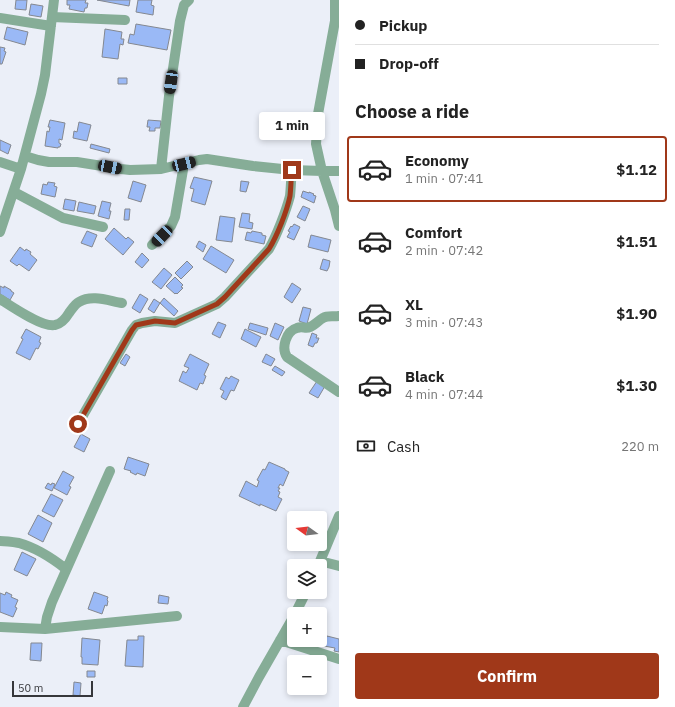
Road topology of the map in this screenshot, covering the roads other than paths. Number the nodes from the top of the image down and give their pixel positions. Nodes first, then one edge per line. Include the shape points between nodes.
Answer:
1 (54, 0) edge
2 (189, 0) edge
3 (335, 0) edge
4 (0, 18) edge
5 (125, 20) dead end
6 (52, 22) junction
7 (24, 156) junction
8 (0, 162) edge
9 (184, 164) junction
10 (21, 169) junction
11 (161, 169) junction
12 (292, 170) junction
13 (322, 171) junction
14 (339, 171) edge
15 (14, 192) junction
16 (339, 226) edge
17 (103, 227) dead end
18 (0, 232) edge
19 (152, 246) dead end
20 (0, 299) edge
21 (122, 303) dead end
22 (339, 316) edge
23 (339, 392) edge
24 (78, 424) dead end
25 (110, 471) dead end
26 (339, 516) edge
27 (0, 540) edge
28 (321, 559) edge
29 (327, 564) edge
30 (339, 566) edge
31 (66, 569) junction
32 (177, 616) dead end
33 (0, 627) edge
34 (287, 628) edge
35 (45, 629) junction
36 (280, 640) junction
37 (339, 659) edge
38 (243, 707) edge

1 - 6 street
2 - 11 street via 184,5 180,21
3 - 13 street via 334,21 318,114 316,144
4 - 6 street
5 - 6 street
6 - 7 street via 43,81
7 - 10 street
7 - 11 street via 49,162 77,162 120,169
8 - 10 street
9 - 11 street
9 - 12 street via 207,159
9 - 19 street via 175,217 171,226
10 - 15 street
12 - 13 street
12 - 24 street via 288,204 269,249 217,304 175,323 155,321 136,325
13 - 14 street
13 - 16 street
15 - 17 street via 63,218
15 - 18 street
20 - 21 street via 36,320 50,325 62,322 78,302 90,298
22 - 23 street via 324,317 310,327 300,327 291,331 285,342 284,353
25 - 31 street
26 - 28 street
27 - 31 street via 38,550
29 - 30 street
31 - 35 street via 52,602
32 - 35 street
33 - 35 street
34 - 36 street
36 - 37 street
36 - 38 street

